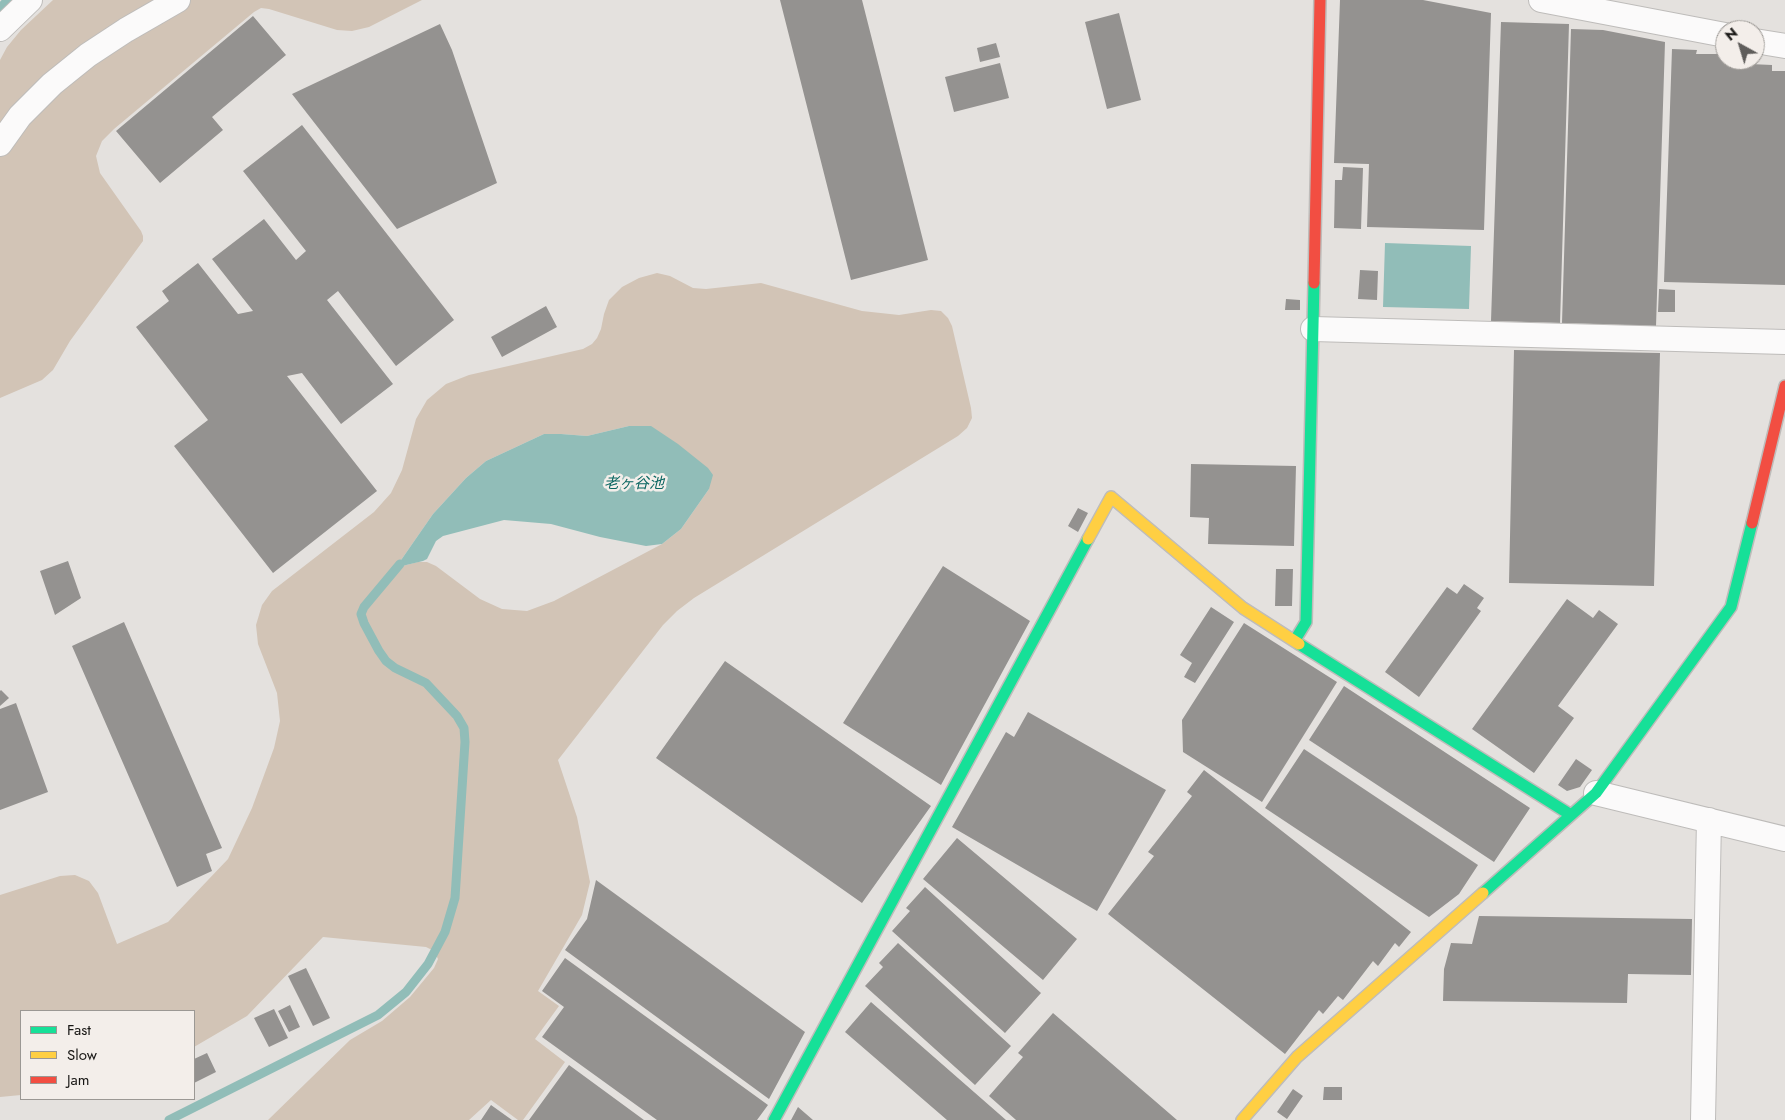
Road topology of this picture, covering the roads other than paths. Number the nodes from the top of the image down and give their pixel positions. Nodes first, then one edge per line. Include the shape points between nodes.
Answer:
1 (30, 0) edge
2 (178, 0) edge
3 (1320, 0) edge
4 (1541, 0) edge
5 (0, 29) edge
6 (1715, 33) edge
7 (1765, 43) edge
8 (1785, 46) edge
9 (0, 144) edge
10 (1313, 329) junction
11 (1785, 342) edge
12 (1785, 386) edge
13 (1295, 640) junction
14 (1596, 793) junction
15 (1571, 815) junction
16 (1709, 820) junction
17 (1785, 839) edge
18 (774, 1120) edge
19 (1242, 1120) edge
20 (1704, 1120) edge

1 - 5 street
2 - 9 street via 118,35 59,78 20,116
3 - 10 street
4 - 6 street
7 - 8 street
10 - 11 street
10 - 13 street via 1306,622
12 - 14 street via 1731,607
13 - 15 street
13 - 18 street via 1243,608 1111,497
14 - 15 street
14 - 16 street
15 - 19 street via 1297,1057
16 - 17 street
16 - 20 street

